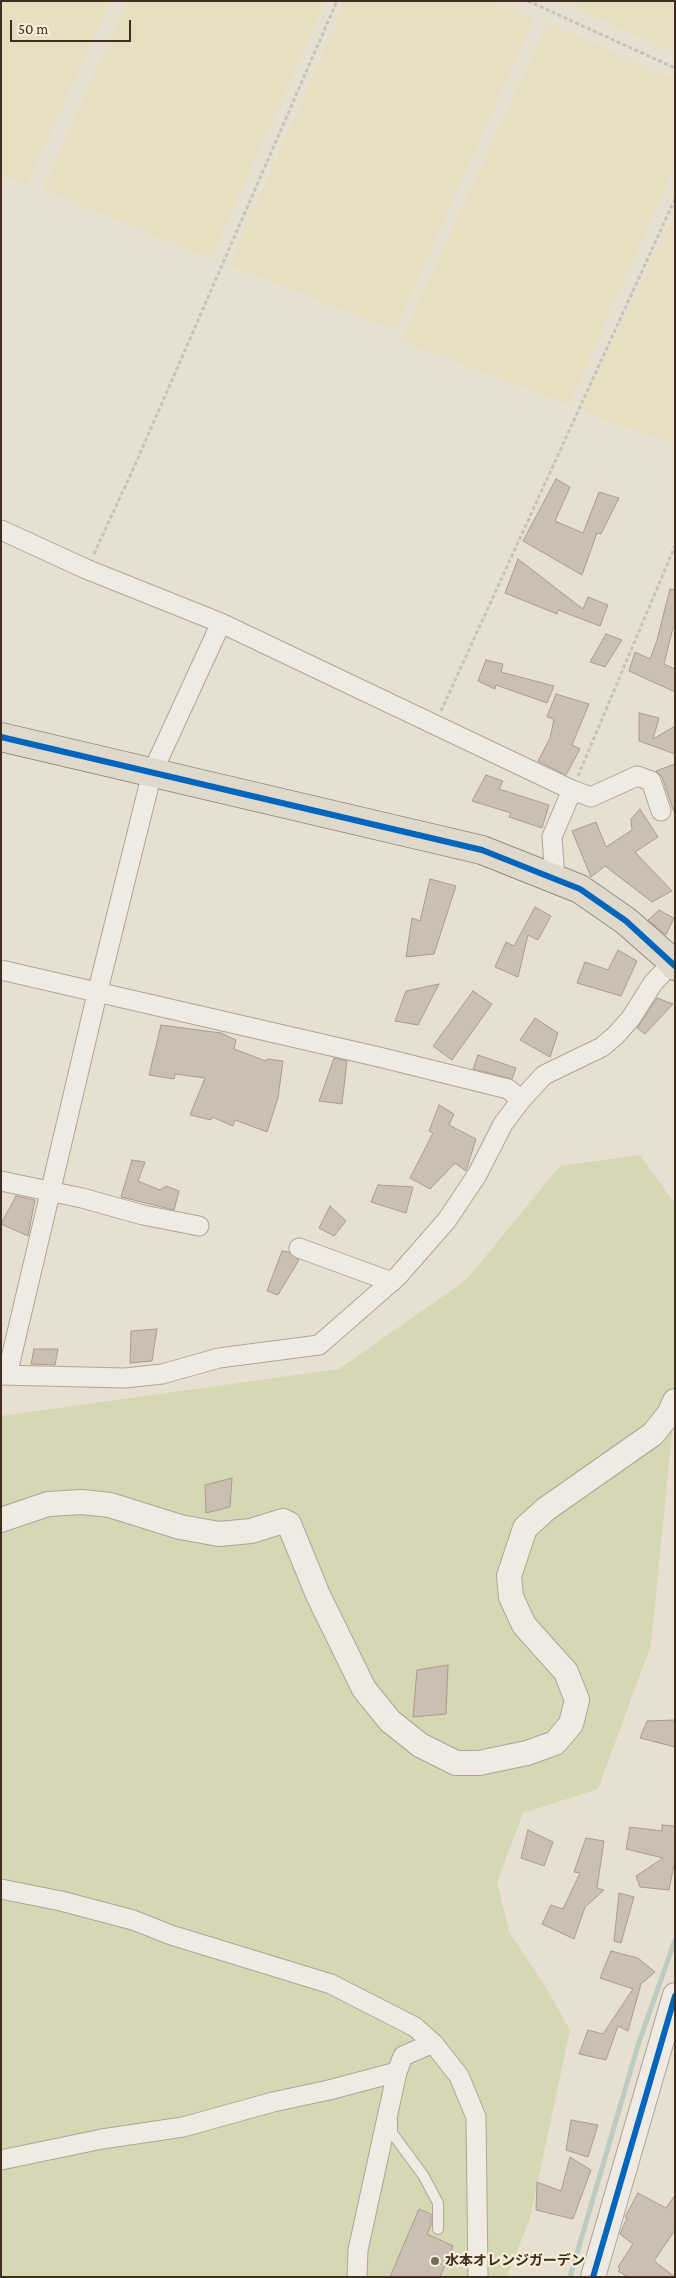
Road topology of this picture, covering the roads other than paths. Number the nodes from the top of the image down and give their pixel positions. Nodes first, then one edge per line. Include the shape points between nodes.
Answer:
1 (1, 530) edge
2 (221, 623) junction
3 (1, 737) edge
4 (152, 772) junction
5 (572, 790) junction
6 (662, 811) dead end
7 (555, 878) junction
8 (672, 960) edge
9 (1, 970) edge
10 (97, 994) junction
11 (521, 1100) junction
12 (1, 1181) edge
13 (49, 1191) junction
14 (199, 1226) dead end
15 (299, 1248) dead end
16 (392, 1282) junction
17 (4, 1375) edge
18 (675, 1401) edge
19 (1, 1520) edge
20 (1, 1888) edge
21 (675, 1995) edge
22 (432, 2043) junction
23 (400, 2064) junction
24 (1, 2160) edge
25 (438, 2229) dead end
26 (357, 2277) edge
27 (478, 2277) edge
28 (593, 2277) edge

1 - 2 street via 86,569
2 - 4 street
2 - 5 street
3 - 4 highway
4 - 7 highway via 482,850
4 - 10 street
5 - 6 street via 592,798 637,776 651,780
5 - 7 street via 552,838
7 - 8 highway via 580,889 618,915
8 - 11 street via 616,1035 602,1047 544,1075
9 - 10 street
10 - 11 street via 508,1089
10 - 13 street
11 - 16 street via 503,1124 447,1220
12 - 13 street
13 - 14 street
13 - 17 street
15 - 16 street
16 - 17 street via 319,1344 219,1358 162,1374 125,1378
18 - 19 street via 653,1434 546,1509 526,1528 509,1576 511,1597 524,1625 566,1672 577,1700 571,1724 555,1743 527,1753 479,1763 456,1762 420,1745 390,1721 364,1689 318,1595 289,1524 283,1521 251,1531 219,1534 180,1527 110,1505 82,1502 48,1504
20 - 22 street via 133,1920 171,1935 331,1984 415,2027
21 - 28 street
22 - 23 street
22 - 27 street via 459,2076 476,2117
23 - 24 street via 329,2090 183,2127 102,2139
23 - 25 lane via 402,2083 392,2110 392,2133 432,2188 438,2203
23 - 26 street via 358,2250

